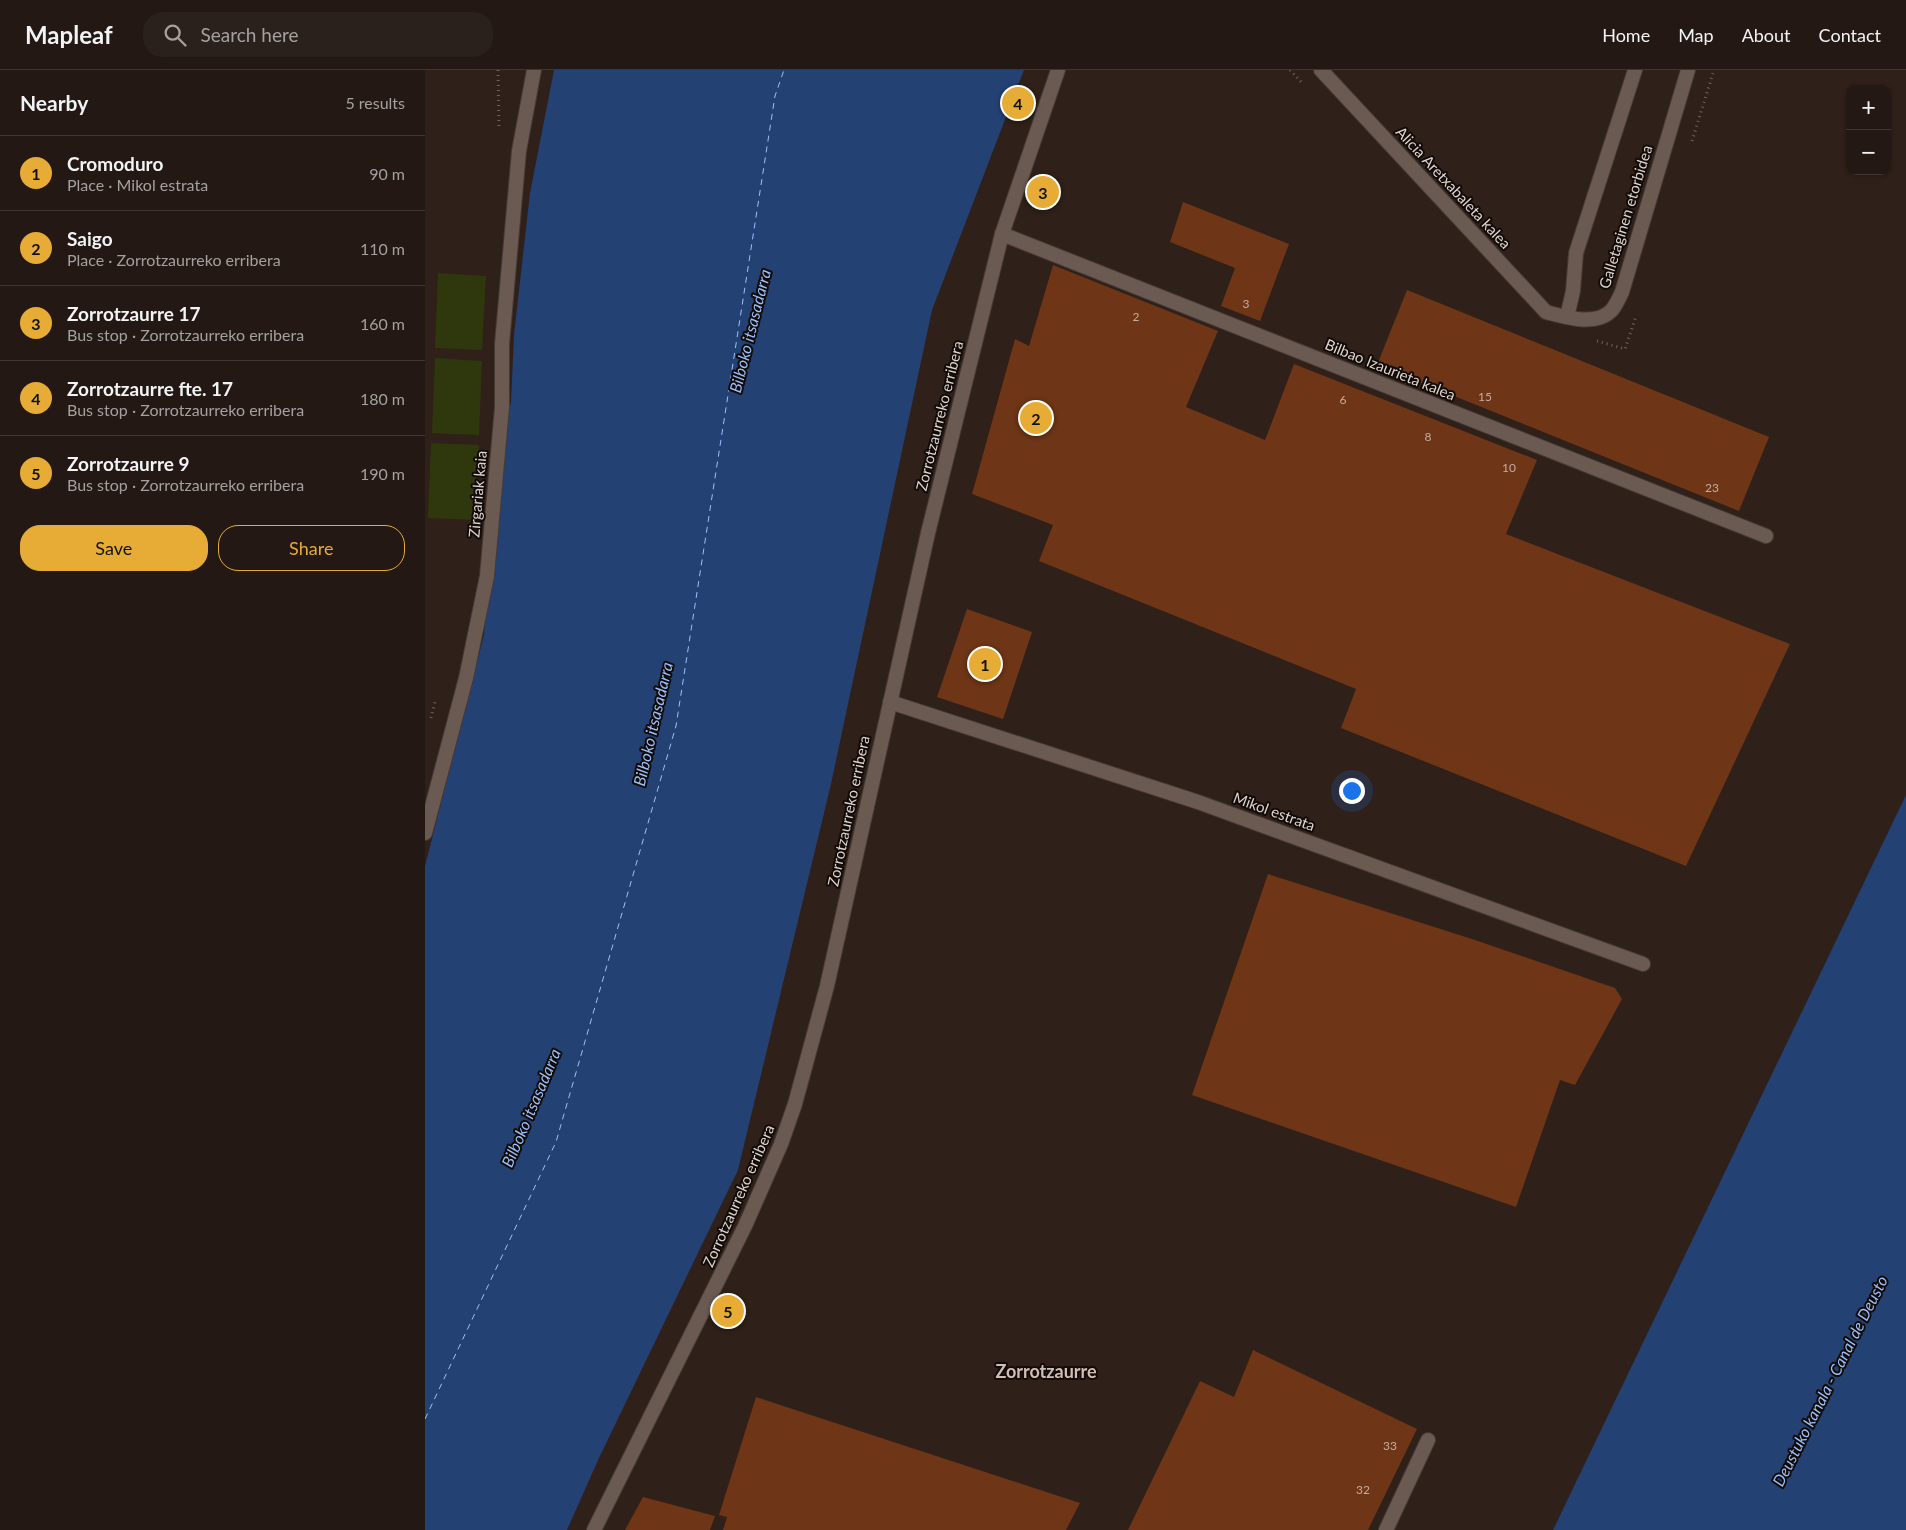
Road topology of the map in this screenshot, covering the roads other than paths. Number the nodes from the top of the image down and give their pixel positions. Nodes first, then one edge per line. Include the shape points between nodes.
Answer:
1 (534, 70) edge
2 (1058, 70) edge
3 (1321, 70) edge
4 (1635, 70) edge
5 (1688, 70) edge
6 (1002, 234) junction
7 (1567, 317) junction
8 (1766, 536) dead end
9 (890, 702) junction
10 (425, 833) edge
11 (1643, 964) dead end
12 (1428, 1440) dead end
13 (594, 1530) edge
14 (1386, 1530) edge

1 - 10 street, Zirgariak kaia via 519,151 487,576 466,678
2 - 6 street, Zorrotzaurreko erribera
3 - 7 street, Alicia Aretxabaleta kalea via 1546,312
4 - 7 street, Galletaginen etorbidea via 1576,253
5 - 7 street, Galletaginen etorbidea via 1622,292 1611,311 1590,320
6 - 8 street, Bilbao Izaurieta kalea
6 - 9 street, Zorrotzaurreko erribera
9 - 11 street, Mikol estrata via 1207,806
9 - 13 street, Zorrotzaurreko erribera via 827,986 781,1144 726,1265
12 - 14 street

